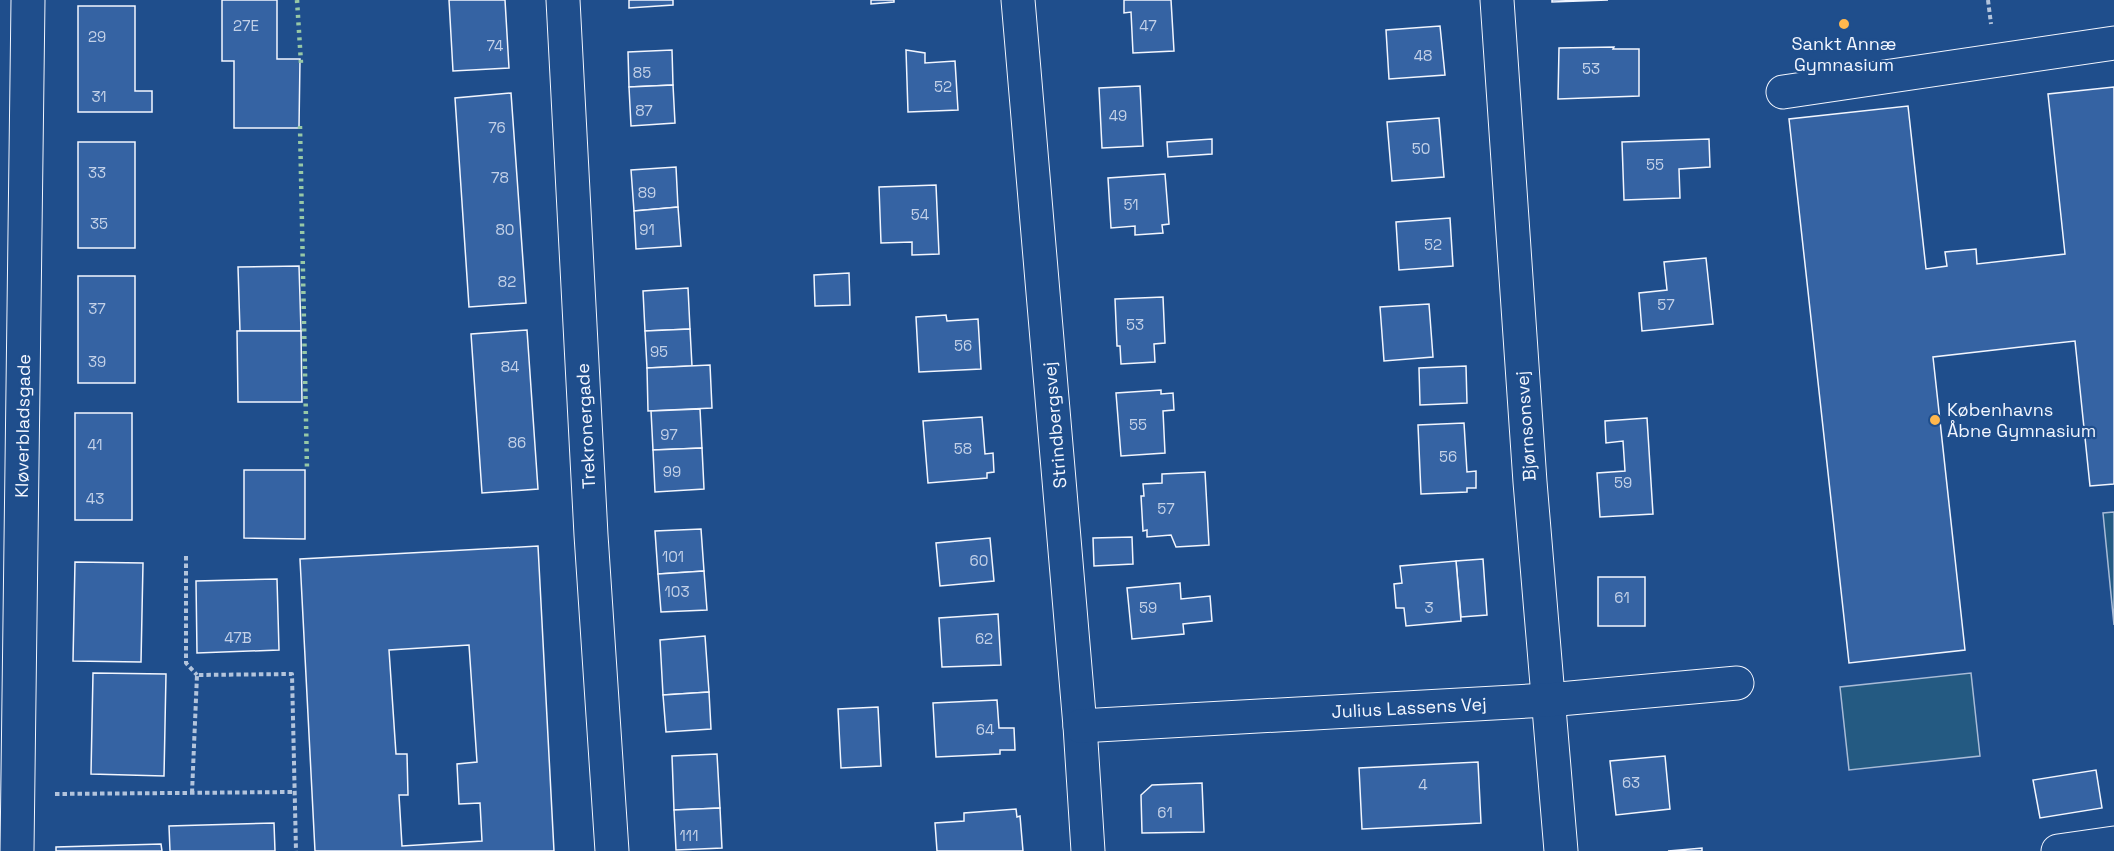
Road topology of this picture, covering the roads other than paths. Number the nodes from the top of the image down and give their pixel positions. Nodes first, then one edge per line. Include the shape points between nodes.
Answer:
1 (28, 0) edge
2 (563, 0) edge
3 (1018, 0) edge
4 (1497, 0) edge
5 (2114, 43) edge
6 (1783, 92) dead end
7 (1737, 683) dead end
8 (1548, 700) junction
9 (1080, 726) junction
10 (2114, 843) edge
11 (18, 851) edge
12 (612, 851) edge
13 (1088, 851) edge
14 (1561, 851) edge
15 (2058, 851) edge

1 - 11 street, Kløverbladsgade
2 - 12 street, Trekronergade
3 - 9 street, Strindbergsvej
4 - 8 street, Bjørnsonsvej
5 - 6 street
7 - 8 street, Julius Lassens Vej
8 - 9 street, Julius Lassens Vej
8 - 14 street, Bjørnsonsvej
9 - 13 street, Strindbergsvej
10 - 15 street

